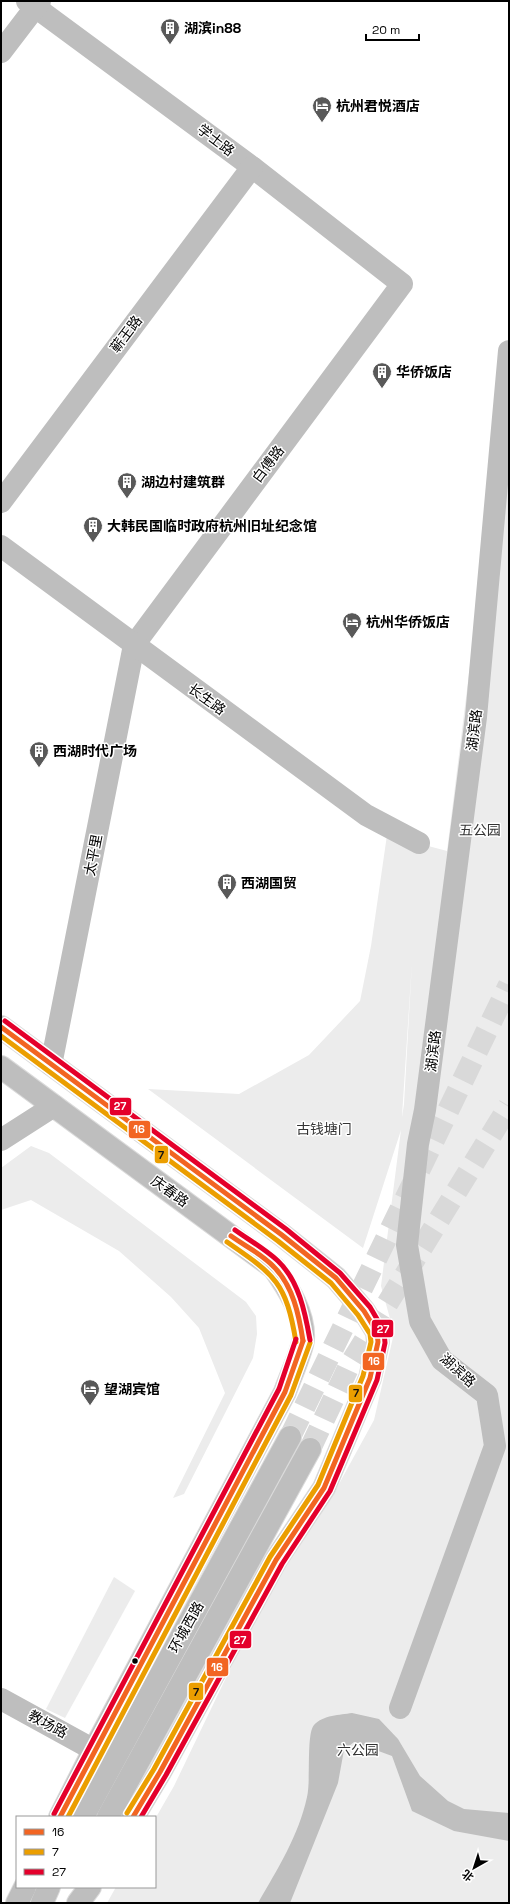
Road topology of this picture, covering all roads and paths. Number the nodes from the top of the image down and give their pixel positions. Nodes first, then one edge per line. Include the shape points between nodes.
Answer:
1 (34, 3) edge
2 (1, 52) edge
3 (252, 167) junction
4 (402, 284) joint
5 (509, 350) edge
6 (1, 502) edge
7 (1, 546) edge
8 (134, 645) junction
9 (419, 843) dead end
10 (1, 1027) edge
11 (51, 1065) junction
12 (1, 1067) edge
13 (54, 1106) junction
14 (1, 1140) edge
15 (304, 1341) joint
16 (290, 1437) tunnel mouth
17 (310, 1449) tunnel mouth
18 (1, 1699) edge
19 (400, 1708) dead end
20 (94, 1750) junction
21 (61, 1816) edge
22 (84, 1816) edge
23 (109, 1816) edge
24 (134, 1816) edge
25 (24, 1888) edge
26 (49, 1888) edge
27 (76, 1888) edge
28 (89, 1888) edge
29 (17, 1903) edge
30 (42, 1903) edge
31 (69, 1903) edge
32 (78, 1903) edge

1 - 2 street
1 - 3 street, 学士路
3 - 4 street, 学士路
3 - 6 street, 蕲王路
4 - 8 street, 白傅路
5 - 19 street, 湖滨路 via 476,717 425,1110 418,1144 407,1245 420,1321 442,1360 487,1395 495,1446
7 - 8 street, 长生路
8 - 9 street, 长生路 via 366,815
8 - 11 street, 太平里
10 - 11 street
11 - 24 street via 282,1235 336,1278 364,1311 377,1332 378,1342 370,1378 324,1488 276,1560
12 - 13 street, 庆春路
13 - 14 street
13 - 15 street, 庆春路 via 274,1268 290,1292 299,1312
15 - 20 street, 环城西路 via 285,1392
16 - 22 street, 环城西路
17 - 23 street, 环城西路
18 - 20 street, 教场路
20 - 21 street, 环城西路
25 - 29 street
26 - 30 street
27 - 31 street
28 - 32 street

